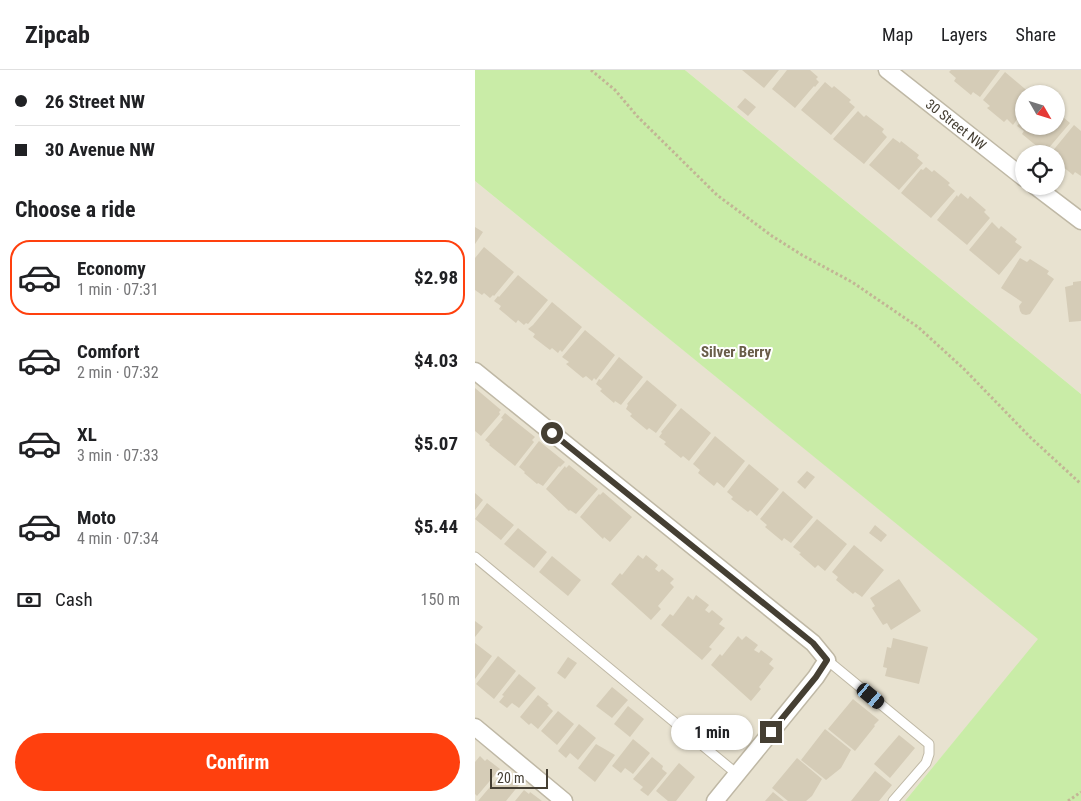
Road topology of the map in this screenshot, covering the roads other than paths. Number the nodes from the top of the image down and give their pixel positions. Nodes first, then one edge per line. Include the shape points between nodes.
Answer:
1 (887, 70) edge
2 (1015, 171) edge
3 (1046, 195) edge
4 (1081, 222) edge
5 (475, 371) edge
6 (475, 557) edge
7 (827, 660) junction
8 (475, 728) edge
9 (737, 774) junction
10 (564, 801) edge
11 (715, 801) edge
12 (893, 801) edge

1 - 2 street, 30 Street NW
3 - 4 street
5 - 7 street via 806,637
6 - 9 lane
7 - 9 street
7 - 12 lane via 929,744 926,763
8 - 10 street
9 - 11 street

